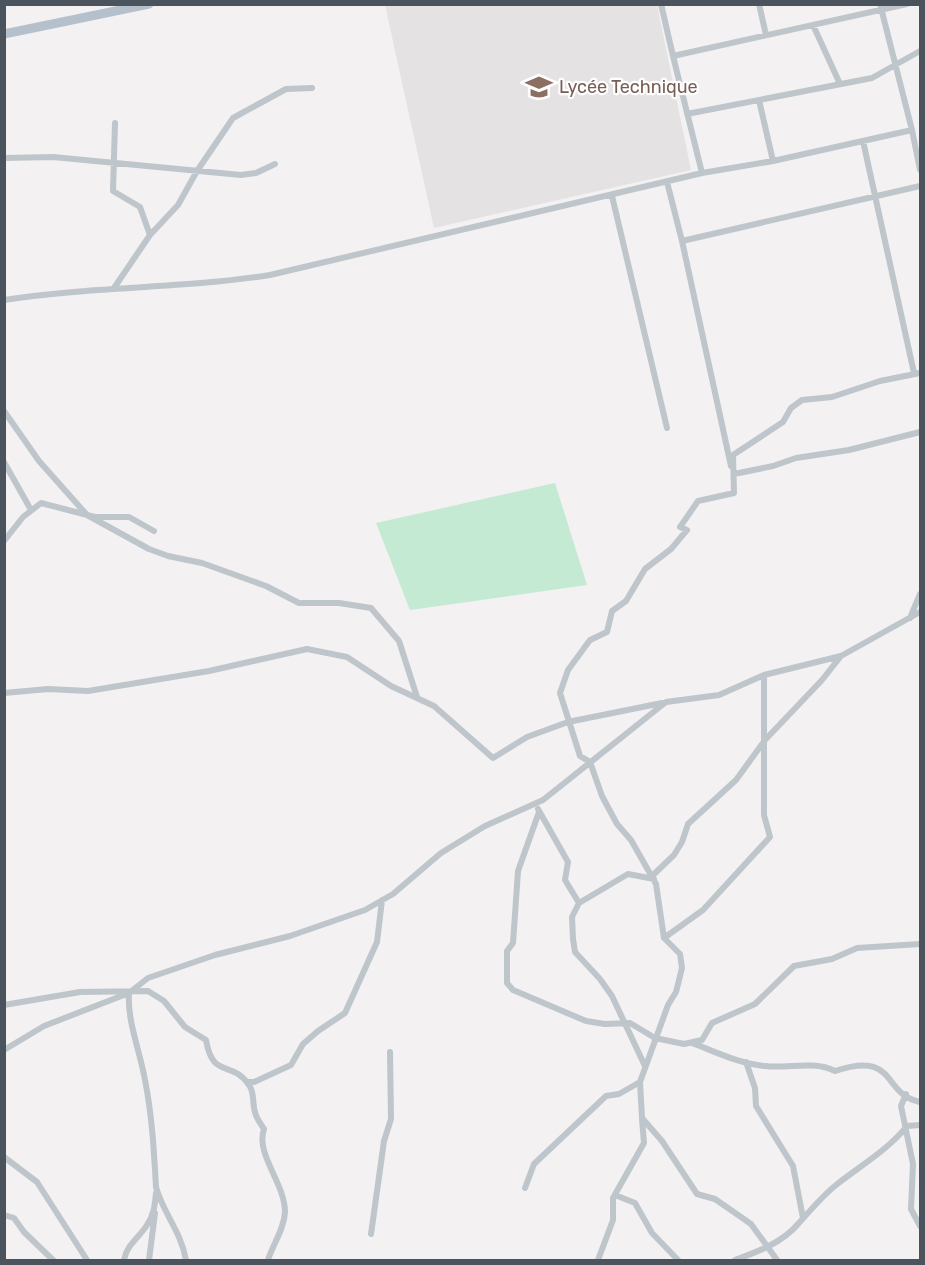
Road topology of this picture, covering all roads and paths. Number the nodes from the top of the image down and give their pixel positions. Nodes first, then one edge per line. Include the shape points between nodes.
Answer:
1 (149, 4) edge
2 (660, 4) edge
3 (759, 4) edge
4 (907, 4) edge
5 (129, 7) edge
6 (880, 7) edge
7 (813, 25) junction
8 (4, 34) edge
9 (766, 35) junction
10 (921, 51) edge
11 (673, 56) junction
12 (896, 64) junction
13 (840, 84) junction
14 (312, 88) dead end
15 (759, 100) junction
16 (687, 114) junction
17 (115, 123) dead end
18 (912, 130) junction
19 (863, 141) junction
20 (4, 158) edge
21 (115, 162) junction
22 (773, 162) junction
23 (275, 164) dead end
24 (921, 170) edge
25 (197, 171) junction
26 (702, 173) junction
27 (667, 182) junction
28 (921, 186) edge
29 (612, 196) junction
30 (876, 196) junction
31 (150, 235) junction
32 (682, 241) junction
33 (114, 288) junction
34 (4, 300) edge
35 (917, 373) edge
36 (4, 411) edge
37 (667, 428) dead end
38 (921, 432) edge
39 (4, 462) edge
40 (733, 473) junction
41 (739, 497) dead end
42 (31, 510) junction
43 (87, 515) junction
44 (153, 531) dead end
45 (4, 541) edge
46 (921, 594) edge
47 (921, 612) edge
48 (910, 618) junction
49 (841, 656) junction
50 (764, 675) junction
51 (4, 693) edge
52 (417, 697) junction
53 (666, 702) junction
54 (568, 722) junction
55 (765, 740) junction
56 (590, 762) junction
57 (534, 804) junction
58 (539, 812) junction
59 (653, 878) junction
60 (382, 900) junction
61 (579, 903) junction
62 (664, 938) junction
63 (921, 944) edge
64 (129, 993) junction
65 (4, 1005) edge
66 (624, 1024) junction
67 (655, 1038) junction
68 (691, 1043) junction
69 (4, 1050) edge
70 (390, 1052) dead end
71 (746, 1062) junction
72 (645, 1066) junction
73 (247, 1082) junction
74 (640, 1082) junction
75 (906, 1094) junction
76 (921, 1102) edge
77 (642, 1118) junction
78 (921, 1125) edge
79 (907, 1126) junction
80 (4, 1156) edge
81 (525, 1188) dead end
82 (157, 1190) junction
83 (615, 1195) junction
84 (155, 1204) junction
85 (4, 1215) edge
86 (803, 1218) junction
87 (921, 1226) edge
88 (371, 1234) dead end
89 (768, 1247) junction
90 (53, 1260) edge
91 (87, 1260) edge
92 (124, 1260) edge
93 (149, 1260) edge
94 (186, 1260) edge
95 (268, 1260) edge
96 (598, 1260) edge
97 (678, 1260) edge
98 (735, 1260) edge
99 (777, 1260) edge

1 - 5 main road
2 - 11 street
3 - 9 street
4 - 6 street
5 - 8 main road
6 - 7 street
6 - 12 street
7 - 9 street
7 - 13 street
9 - 11 street
10 - 12 street
11 - 16 street
12 - 13 street via 872,78
12 - 18 street
13 - 15 street
14 - 25 street via 286,90 233,118
15 - 16 street
15 - 22 street
16 - 26 street
17 - 21 street
18 - 19 street
18 - 24 street
19 - 22 street
19 - 30 street
20 - 21 street via 53,156
21 - 25 street
21 - 31 street via 113,191 140,207
22 - 26 street
23 - 25 street via 242,175
25 - 31 street via 178,205
26 - 27 street
27 - 29 street
27 - 32 street
28 - 30 street
29 - 33 street via 270,275 215,284
29 - 37 street
30 - 32 street
30 - 35 street
31 - 33 street
32 - 40 street
33 - 34 street
35 - 40 street via 832,397 802,400 791,408 783,422 734,455
36 - 43 street via 39,461
38 - 40 street
39 - 42 street
40 - 41 street
40 - 54 street via 734,494 698,501 680,527 687,530 671,549 645,569 626,601 612,611 607,632 590,640 568,670 560,693
42 - 43 street via 41,502
42 - 45 street
43 - 44 street via 129,517
43 - 52 street via 149,549 266,586 299,603 371,608 399,641
46 - 48 street
47 - 48 street
48 - 49 street
49 - 50 street
49 - 55 street
50 - 53 street via 719,695
50 - 55 street
51 - 52 street via 88,691 209,671 307,649 347,657 391,686
52 - 54 street via 434,706 493,758 527,737
53 - 54 street
53 - 56 street
54 - 56 street via 580,756
55 - 59 street via 736,780 688,824 674,855
55 - 62 street via 764,815 770,837 703,910
56 - 57 street
56 - 59 street via 617,824
57 - 58 street
57 - 60 street via 485,826 441,853
58 - 61 street via 568,862 565,880
58 - 66 street via 518,871 513,943 507,951 507,983 513,990 586,1021
59 - 61 street via 628,874
59 - 62 street
60 - 64 street via 365,910 290,936 215,955 148,978
60 - 73 street via 377,942 345,1013 303,1044 291,1065
61 - 66 street via 572,917 575,951 600,978
62 - 67 street via 680,954 682,968 676,992
63 - 68 street via 857,948 832,960 794,966 754,1004 712,1023 702,1040
64 - 65 street via 80,992
64 - 69 street via 44,1026
64 - 73 street via 148,991 164,1001 185,1027 206,1040 209,1059
64 - 82 street via 130,1021 138,1040 152,1123
66 - 67 street via 630,1023
66 - 72 street
67 - 68 street
67 - 72 street
68 - 71 street
70 - 88 street via 391,1119 384,1141
71 - 75 street via 789,1067 820,1064 835,1071 869,1065 886,1072 894,1086
71 - 86 street via 755,1088 756,1106 793,1166
72 - 74 street
73 - 95 street via 264,1130 261,1150 278,1181 285,1213
74 - 77 street
74 - 81 street via 619,1094 606,1096 534,1164
75 - 76 street
75 - 79 street via 901,1106
77 - 83 street via 644,1143
77 - 89 street via 697,1194 715,1199 751,1224
78 - 79 street
79 - 86 street via 890,1145 811,1206
79 - 87 street via 913,1164 911,1209
80 - 91 street via 37,1182
82 - 84 street
82 - 94 street via 174,1223
83 - 96 street via 611,1229
83 - 97 street via 635,1203 652,1233
84 - 92 street via 148,1225 134,1239
84 - 93 street
85 - 90 street via 14,1218
86 - 89 street
89 - 98 street
89 - 99 street

